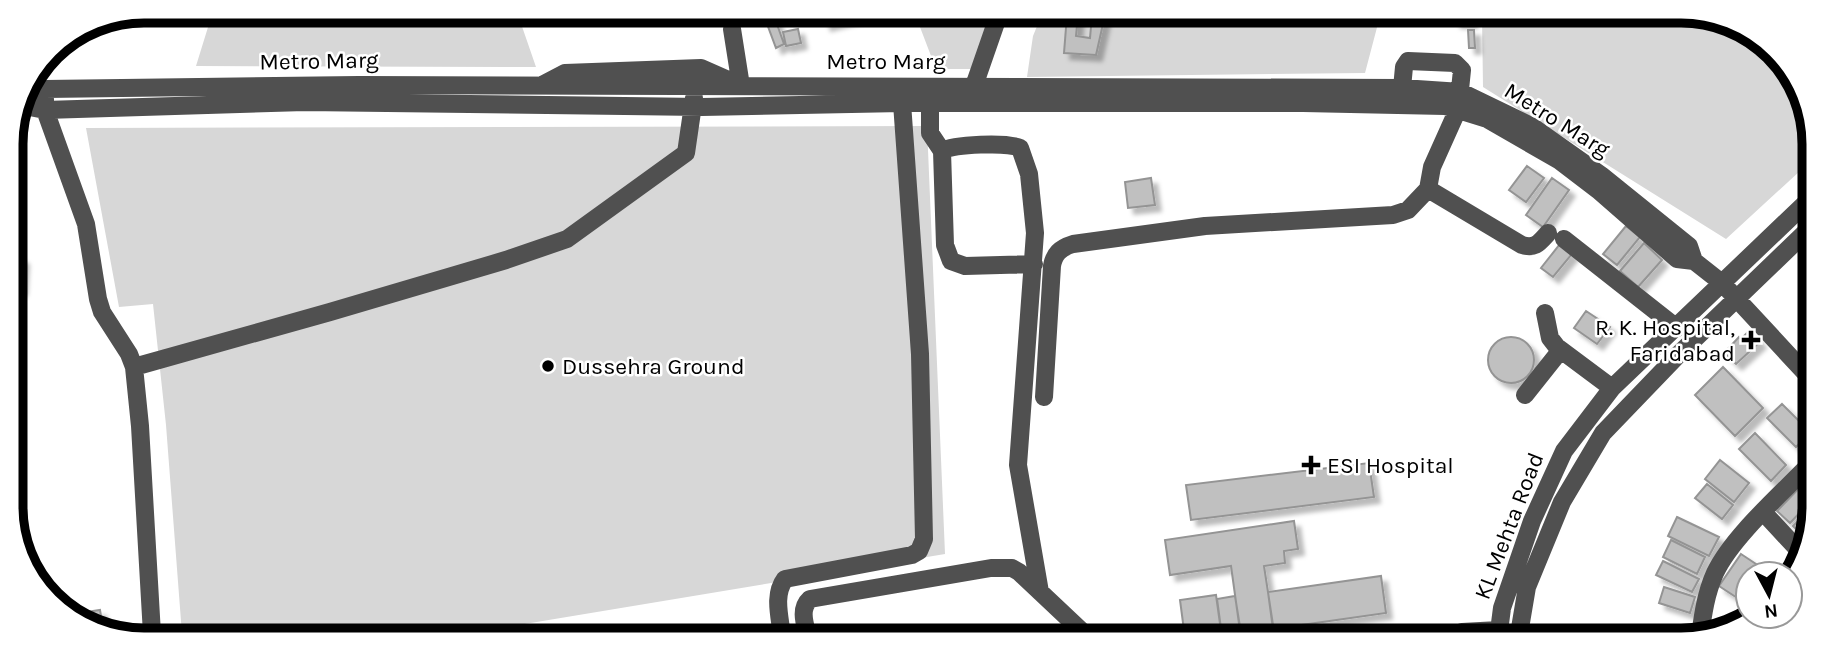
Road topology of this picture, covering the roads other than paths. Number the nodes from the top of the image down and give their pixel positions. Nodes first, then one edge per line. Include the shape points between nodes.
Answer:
1 (996, 23) edge
2 (732, 29) dead end
3 (541, 85) junction
4 (694, 86) junction
5 (741, 86) junction
6 (1402, 88) junction
7 (45, 89) junction
8 (35, 93) edge
9 (974, 95) junction
10 (1459, 101) junction
11 (902, 103) junction
12 (930, 103) junction
13 (29, 107) edge
14 (694, 107) junction
15 (45, 110) junction
16 (942, 151) junction
17 (1427, 189) junction
18 (1802, 207) edge
19 (1802, 235) edge
20 (1034, 264) junction
21 (1722, 283) junction
22 (1736, 298) junction
23 (1545, 313) dead end
24 (1676, 328) junction
25 (1560, 351) junction
26 (134, 367) junction
27 (1802, 369) edge
28 (1612, 388) junction
29 (1525, 395) dead end
30 (1044, 397) dead end
31 (1802, 472) edge
32 (1764, 513) junction
33 (1796, 547) edge
34 (1040, 592) junction
35 (1701, 626) edge
36 (152, 628) edge
37 (781, 628) edge
38 (807, 628) edge
39 (1078, 628) edge
40 (1499, 628) edge
41 (1520, 628) edge

1 - 9 street
2 - 5 street
3 - 4 street, Metro Marg
3 - 5 street via 565,73 701,68
3 - 7 street, Metro Marg
4 - 5 street, Metro Marg
4 - 14 street
5 - 9 street, Metro Marg
6 - 9 street, Metro Marg
6 - 10 street, Metro Marg
6 - 10 street via 1408,61 1455,63 1462,70
7 - 8 street, Metro Marg
7 - 15 street
9 - 10 street, Metro Marg via 1385,104
9 - 12 street, Metro Marg
10 - 17 street
10 - 21 street, Metro Marg via 1560,161 1678,259 1694,261
11 - 12 street, Metro Marg
11 - 14 street, Metro Marg
11 - 37 street via 920,354 925,539 912,555 785,579 778,603
12 - 16 street via 930,133
13 - 15 street, Metro Marg
14 - 15 street, Metro Marg via 305,102
14 - 26 street via 686,153 567,239 380,298
15 - 26 street via 86,224 102,312
16 - 20 street via 945,245 951,261 965,266
16 - 20 street via 952,147 1020,148 1029,174
17 - 24 street via 1521,245 1530,248 1556,236
17 - 30 street via 1408,210 1393,215 1205,226 1065,246 1052,266
18 - 21 street, KL Mehta Road
19 - 22 street, KL Mehta Road
20 - 34 street via 1018,465
21 - 22 street, Metro Marg
21 - 24 street, KL Mehta Road
22 - 27 street, Metro Marg
22 - 41 street, KL Mehta Road via 1603,433 1562,502 1527,587
23 - 25 street via 1550,338
24 - 28 street, KL Mehta Road
25 - 28 street
25 - 29 street
26 - 36 street
28 - 40 street, KL Mehta Road via 1564,451 1532,521
31 - 32 street
32 - 33 street
32 - 35 street via 1733,544 1715,573
34 - 38 street via 1012,568 992,568 810,599 804,611
34 - 39 street

